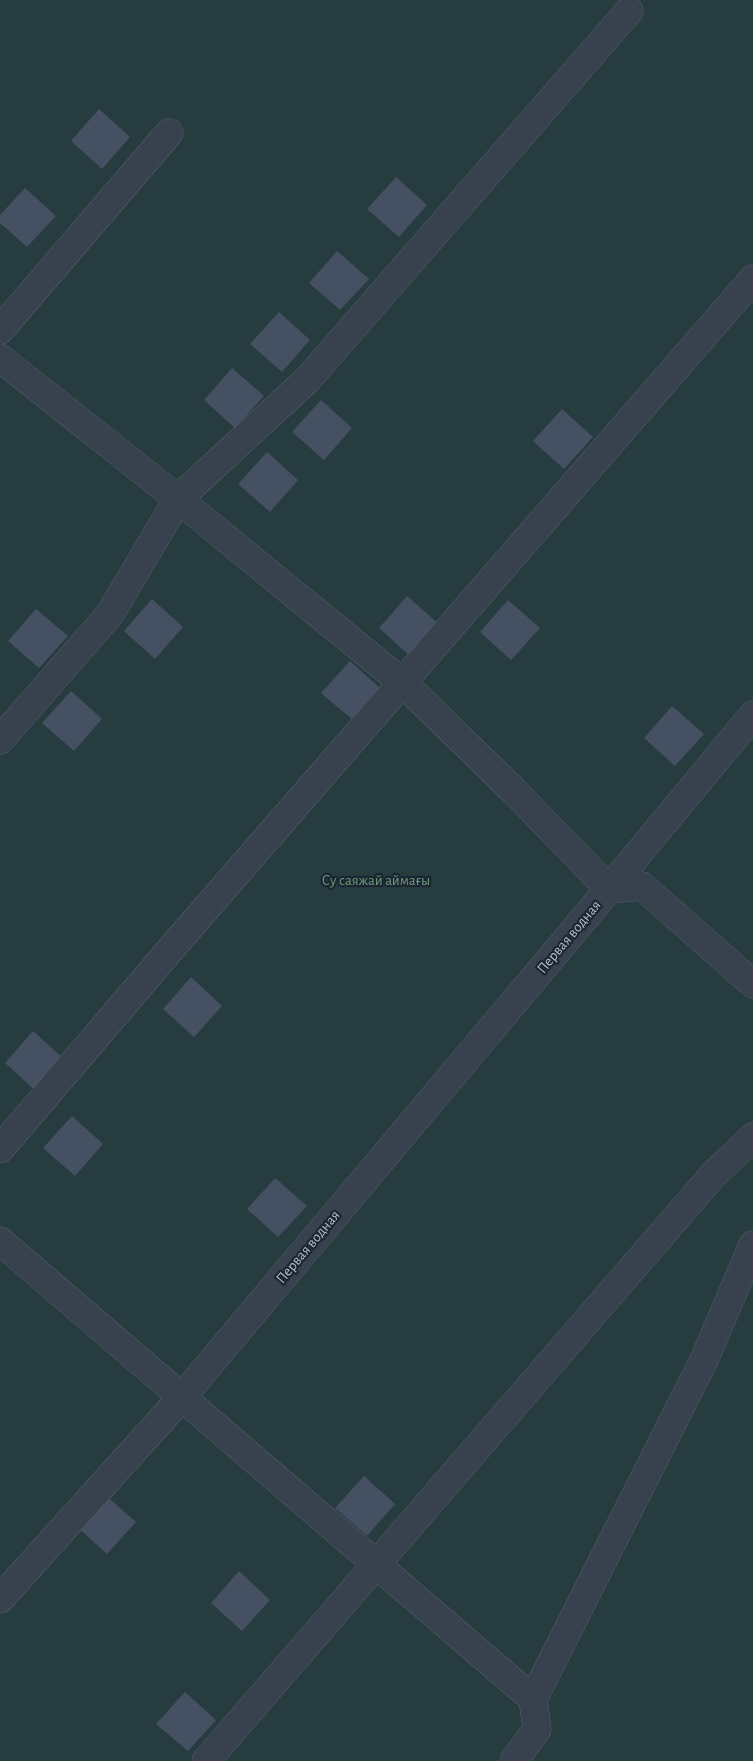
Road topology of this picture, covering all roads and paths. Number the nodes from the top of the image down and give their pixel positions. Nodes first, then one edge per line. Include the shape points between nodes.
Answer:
1 (629, 12) dead end
2 (169, 134) dead end
3 (753, 279) edge
4 (0, 330) edge
5 (0, 358) edge
6 (178, 499) junction
7 (403, 683) junction
8 (753, 715) edge
9 (0, 740) edge
10 (609, 889) junction
11 (753, 984) edge
12 (753, 1137) edge
13 (0, 1150) edge
14 (0, 1241) edge
15 (753, 1245) edge
16 (182, 1397) junction
17 (377, 1563) junction
18 (0, 1599) edge
19 (533, 1699) junction
20 (206, 1761) edge
21 (514, 1761) edge

1 - 6 street via 307,380
2 - 4 street
3 - 7 street
5 - 6 street
6 - 7 street
6 - 9 street via 110,614
7 - 10 street
7 - 13 street
8 - 10 street, Первая водная
10 - 11 street via 642,886
10 - 16 street, Первая водная
12 - 17 street via 714,1174
14 - 16 street
15 - 19 street via 704,1360
16 - 17 street
16 - 18 street, Первая водная
17 - 19 street
17 - 20 street
19 - 21 street via 537,1729

